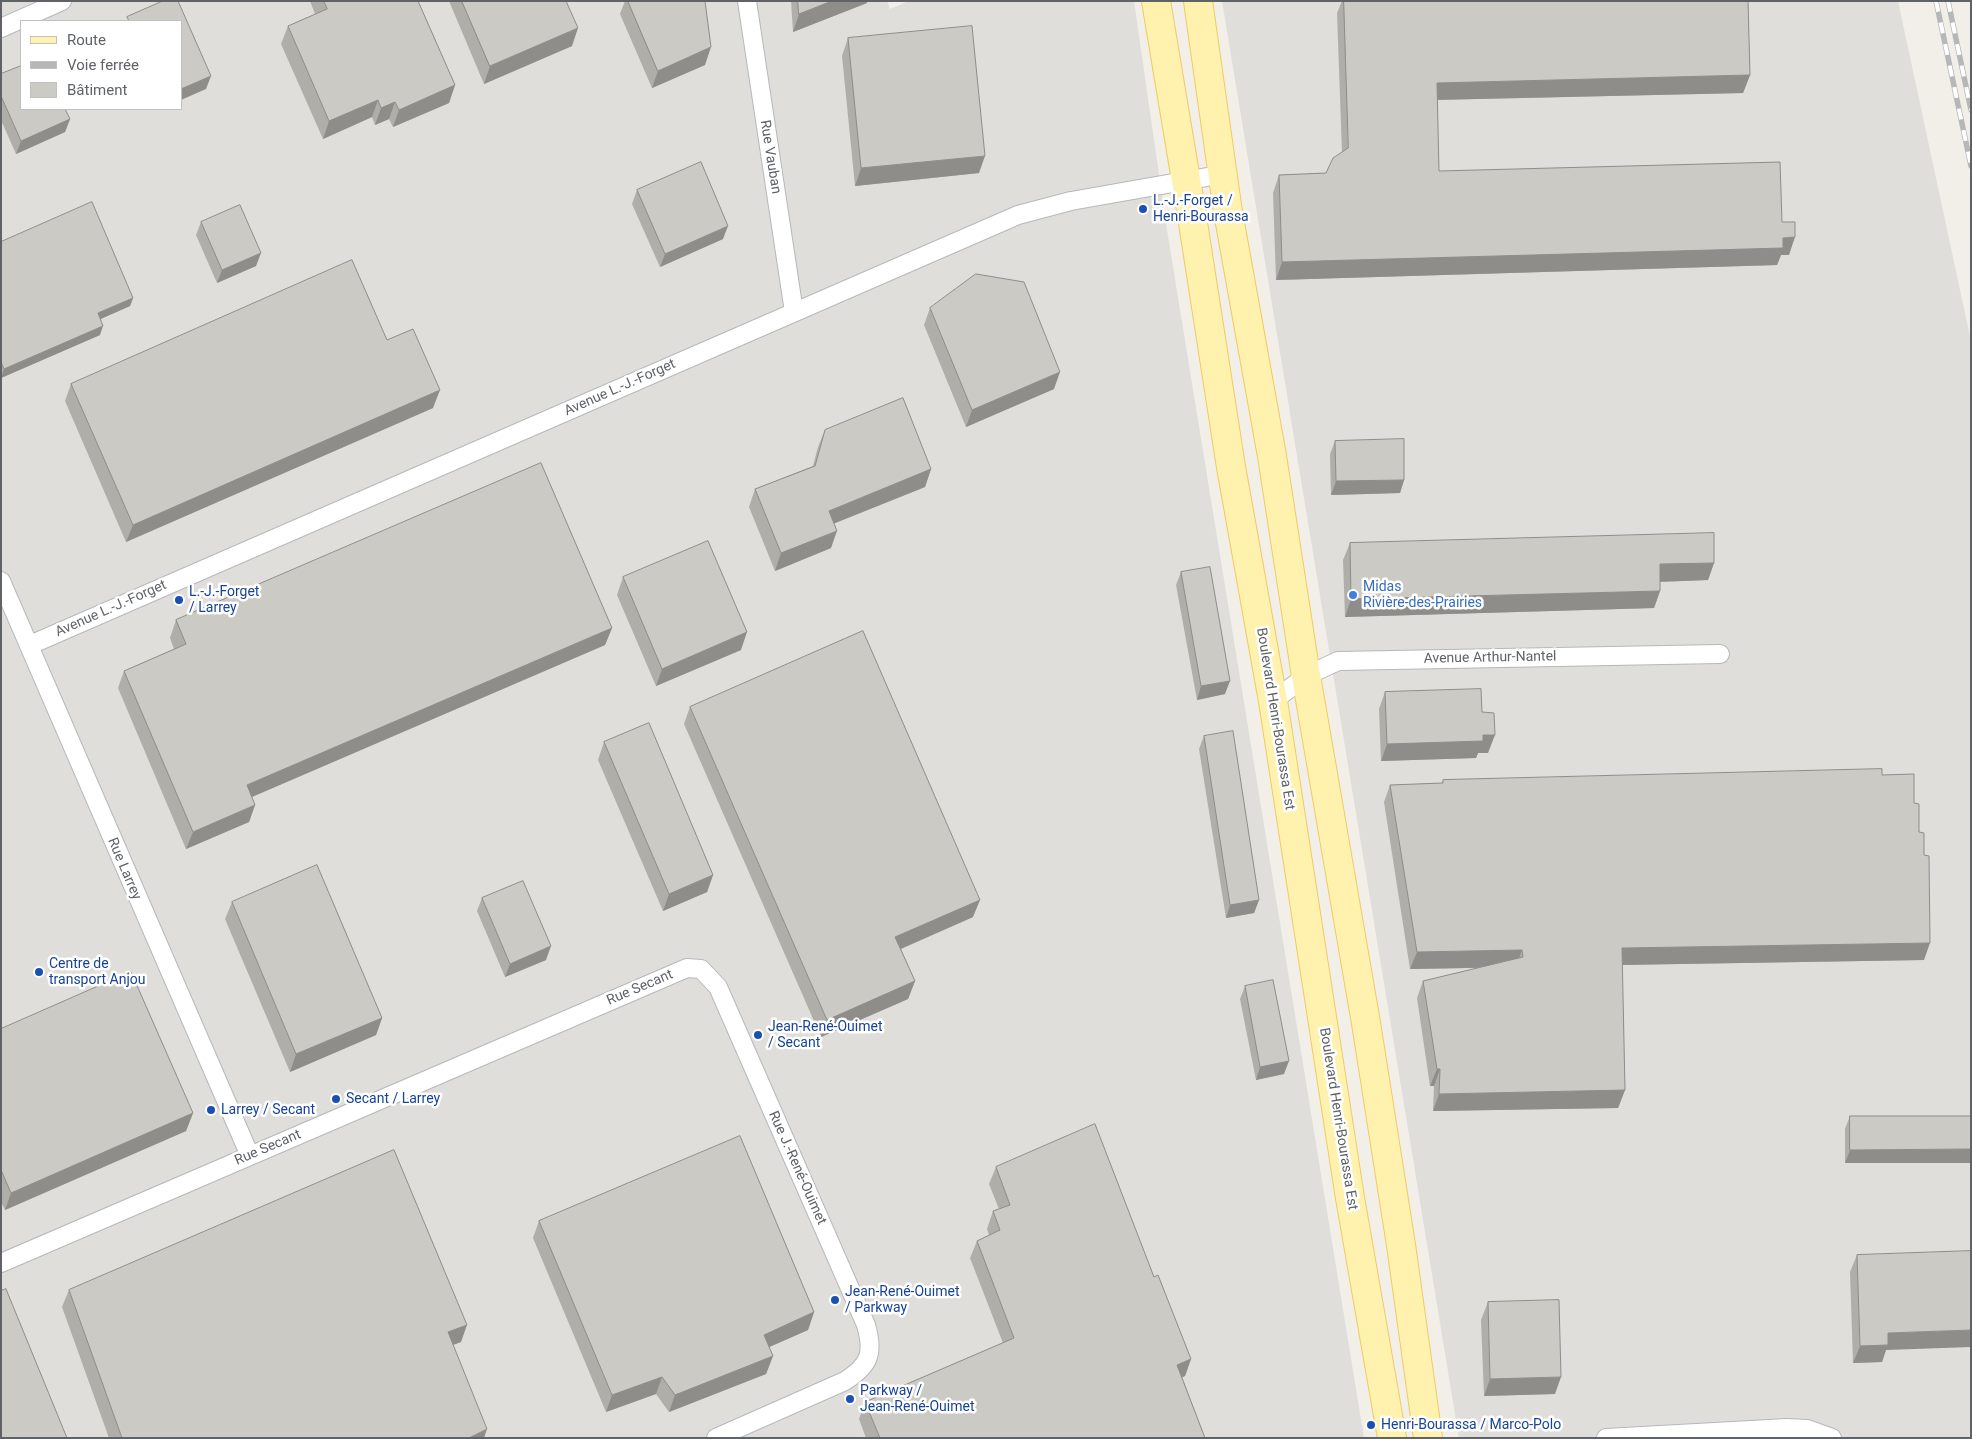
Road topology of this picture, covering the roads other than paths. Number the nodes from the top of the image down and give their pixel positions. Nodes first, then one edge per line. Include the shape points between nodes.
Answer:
1 (62, 1) edge
2 (747, 1) edge
3 (1156, 1) edge
4 (1198, 1) edge
5 (1, 28) edge
6 (1224, 174) junction
7 (1186, 182) junction
8 (794, 312) junction
9 (1, 581) edge
10 (30, 646) junction
11 (1720, 654) dead end
12 (1306, 676) junction
13 (1273, 701) junction
14 (701, 969) joint
15 (250, 1156) junction
16 (1, 1263) edge
17 (716, 1438) edge
18 (1392, 1438) edge
19 (1428, 1438) edge
20 (1606, 1438) edge
21 (1832, 1438) edge

1 - 5 street
2 - 8 street, Rue Vauban
3 - 7 main road, Boulevard Henri-Bourassa Est
4 - 6 main road
6 - 7 street, Avenue L.-J.-Forget
6 - 12 main road
7 - 8 street, Avenue L.-J.-Forget via 1071,201 1018,215
7 - 13 main road, Boulevard Henri-Bourassa Est via 1231,467
8 - 10 street, Avenue L.-J.-Forget
9 - 10 street, Rue Larrey
10 - 15 street, Rue Larrey
11 - 12 street, Avenue Arthur-Nantel via 1338,660
12 - 13 street, Avenue Arthur-Nantel
12 - 19 main road via 1396,1216
13 - 18 main road, Boulevard Henri-Bourassa Est via 1350,1198
14 - 15 street, Rue Secant via 687,968
14 - 17 street, Rue J.-René-Ouimet via 718,987 866,1325 870,1341 869,1357 860,1372 845,1382
15 - 16 street, Rue Secant
20 - 21 street via 1786,1428 1807,1429

